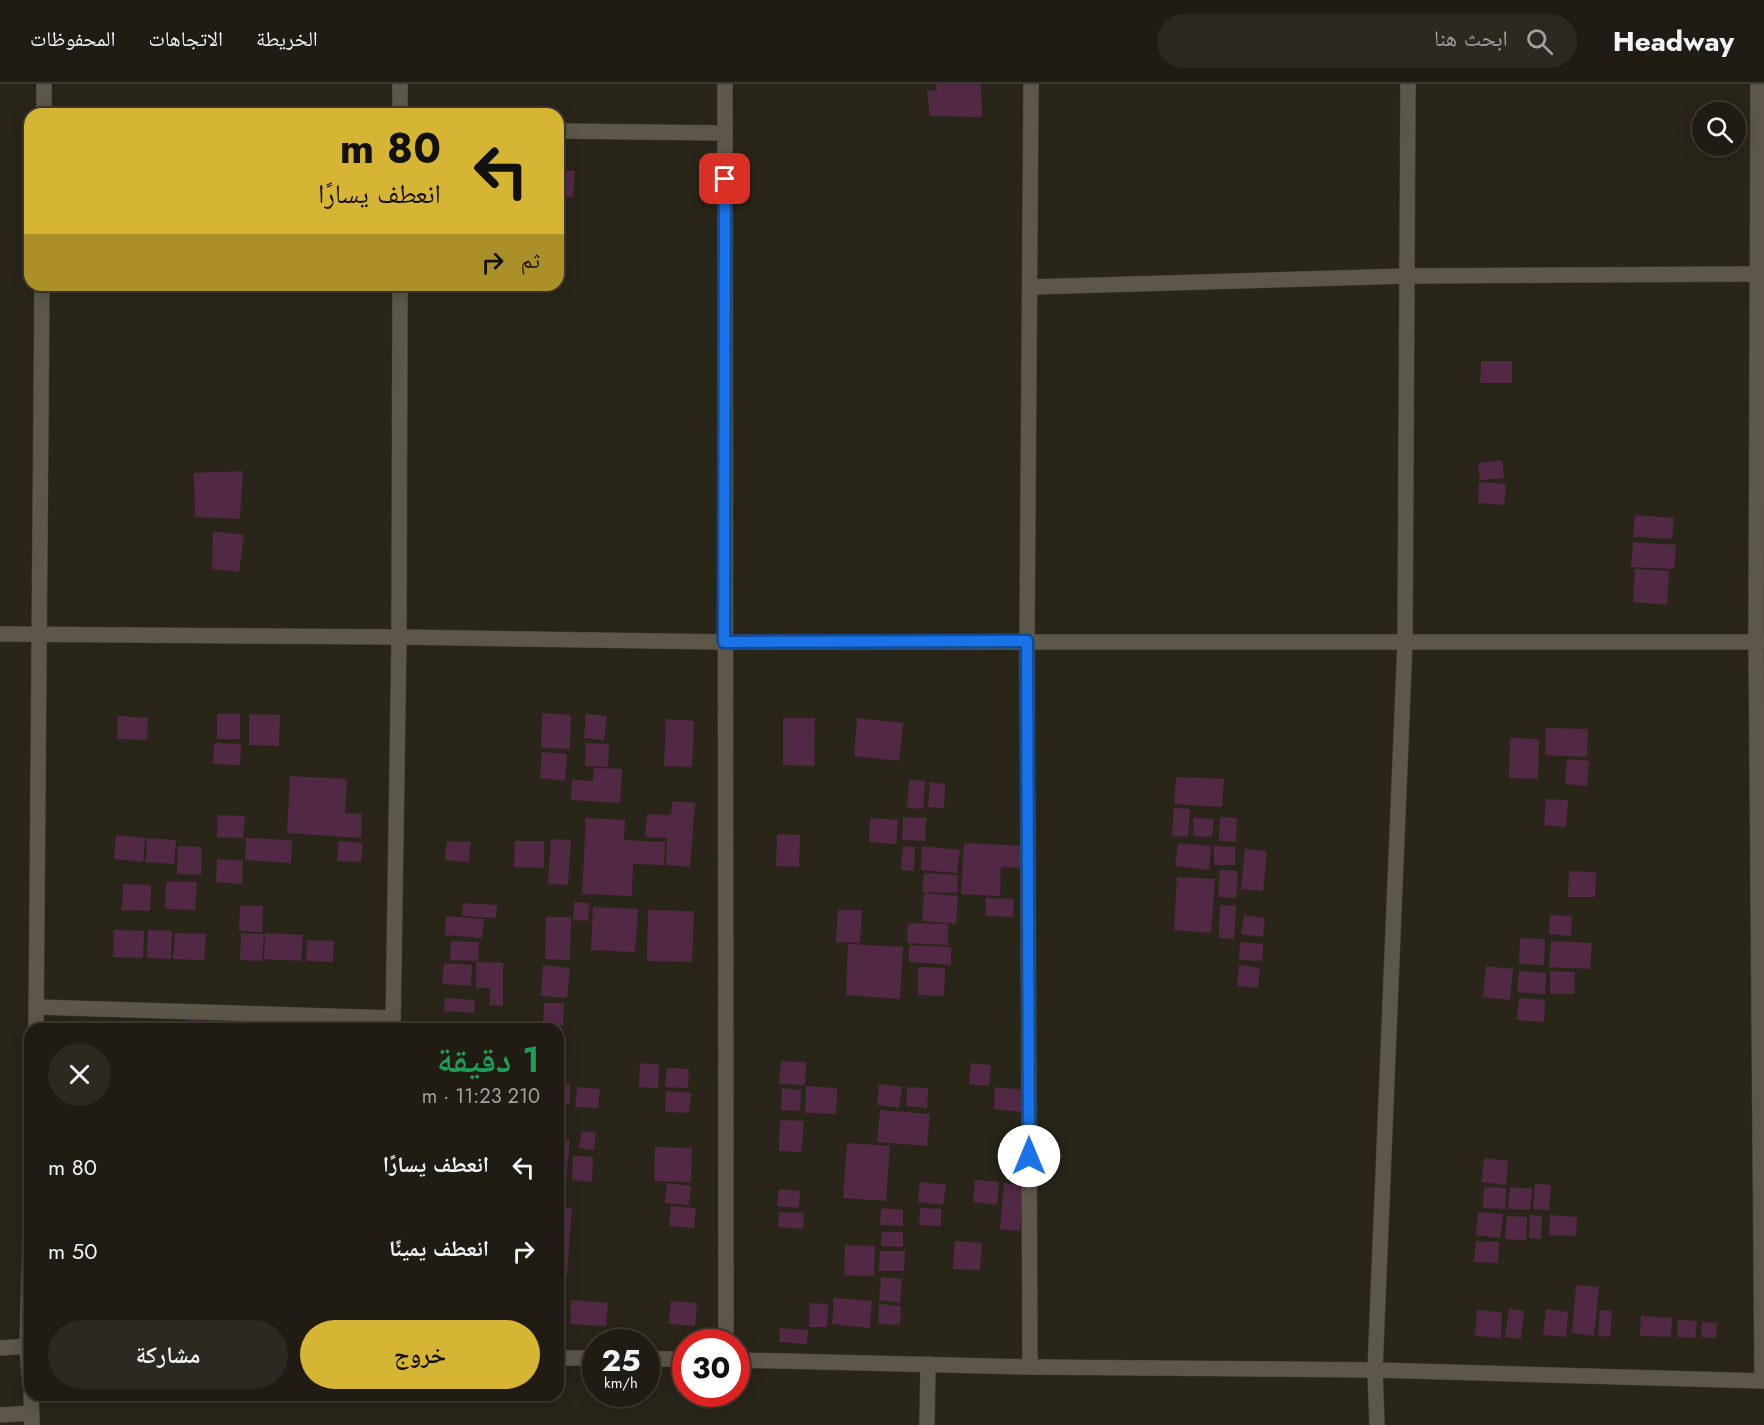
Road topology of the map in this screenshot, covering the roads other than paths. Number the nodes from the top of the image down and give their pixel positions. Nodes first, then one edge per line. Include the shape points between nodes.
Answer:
1 (44, 84) edge
2 (400, 84) edge
3 (725, 84) edge
4 (1031, 84) edge
5 (1408, 84) edge
6 (1758, 84) edge
7 (44, 108) edge
8 (400, 108) edge
9 (564, 131) edge
10 (725, 133) junction
11 (1757, 274) junction
12 (1407, 276) junction
13 (1030, 287) junction
14 (42, 291) edge
15 (400, 291) edge
16 (0, 634) edge
17 (39, 635) junction
18 (399, 637) junction
19 (1027, 641) junction
20 (724, 642) junction
21 (1406, 642) junction
22 (1760, 642) edge
23 (36, 1006) junction
24 (1762, 1019) edge
25 (36, 1023) edge
26 (393, 1023) edge
27 (726, 1329) edge
28 (24, 1346) edge
29 (0, 1348) edge
30 (564, 1358) edge
31 (582, 1358) edge
32 (750, 1360) edge
33 (928, 1364) junction
34 (1030, 1366) junction
35 (1375, 1370) junction
36 (1763, 1381) edge
37 (31, 1401) edge
38 (0, 1415) edge
39 (32, 1419) edge
40 (927, 1425) edge
41 (1377, 1425) edge

1 - 7 street
2 - 8 street
3 - 10 street
4 - 13 street
5 - 12 street
6 - 11 street
9 - 10 street
10 - 20 street
11 - 12 street
11 - 22 street
12 - 13 street
12 - 21 street
13 - 19 street
14 - 17 street
15 - 18 street
16 - 17 street
17 - 18 street
17 - 23 street
18 - 20 street
18 - 26 street
19 - 20 street
19 - 21 street
19 - 34 street
20 - 27 street
21 - 22 street
21 - 35 street
22 - 24 street
23 - 25 street
23 - 26 street
24 - 36 street
28 - 29 street
30 - 31 street
32 - 33 street
33 - 34 street
33 - 40 street
34 - 35 street
35 - 36 street
35 - 41 street
37 - 39 street
38 - 39 street

